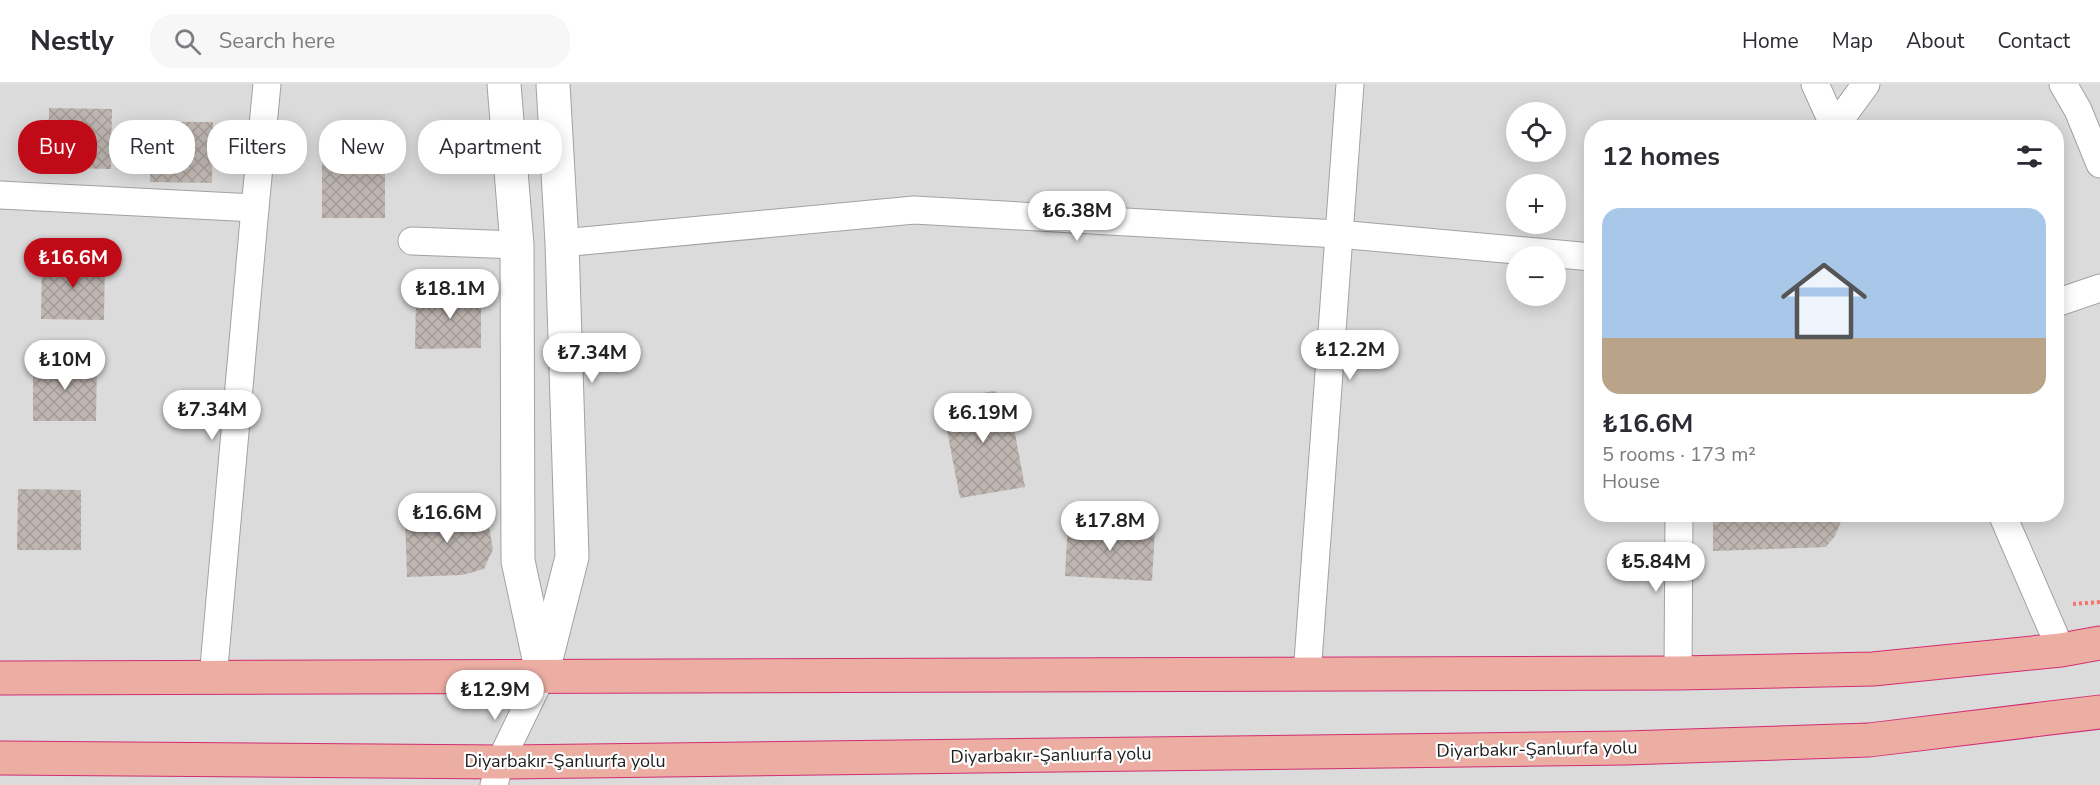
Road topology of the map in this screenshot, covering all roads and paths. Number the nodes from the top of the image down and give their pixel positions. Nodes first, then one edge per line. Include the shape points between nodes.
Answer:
1 (267, 84) edge
2 (504, 84) edge
3 (553, 84) edge
4 (1350, 84) edge
5 (1815, 84) edge
6 (1866, 84) edge
7 (2063, 84) edge
8 (1832, 120) edge
9 (1840, 120) edge
10 (2100, 164) edge
11 (0, 195) edge
12 (255, 208) junction
13 (1338, 234) junction
14 (412, 242) dead end
15 (562, 243) junction
16 (517, 245) junction
17 (1584, 256) edge
18 (2100, 288) edge
19 (2064, 300) edge
20 (1679, 522) edge
21 (2005, 522) edge
22 (2100, 643) edge
23 (2061, 650) junction
24 (1678, 673) junction
25 (542, 675) junction
26 (1307, 675) junction
27 (0, 678) edge
28 (213, 678) junction
29 (2100, 712) edge
30 (0, 758) edge
31 (497, 773) edge

1 - 12 street
2 - 16 street
3 - 15 street
4 - 13 street
5 - 8 street
6 - 9 street
7 - 10 street
11 - 12 street
12 - 28 street
13 - 15 street via 914,210
13 - 17 street
13 - 26 street
14 - 16 street
15 - 25 street via 572,557
16 - 25 street via 518,561
18 - 19 street
20 - 24 street
21 - 23 street
22 - 23 highway
23 - 24 highway via 1873,669
24 - 26 highway
25 - 26 highway
25 - 28 highway
25 - 31 street
27 - 28 highway
29 - 31 highway, Diyarbakır-Şanlıurfa yolu via 1869,740
30 - 31 highway, Diyarbakır-Şanlıurfa yolu

